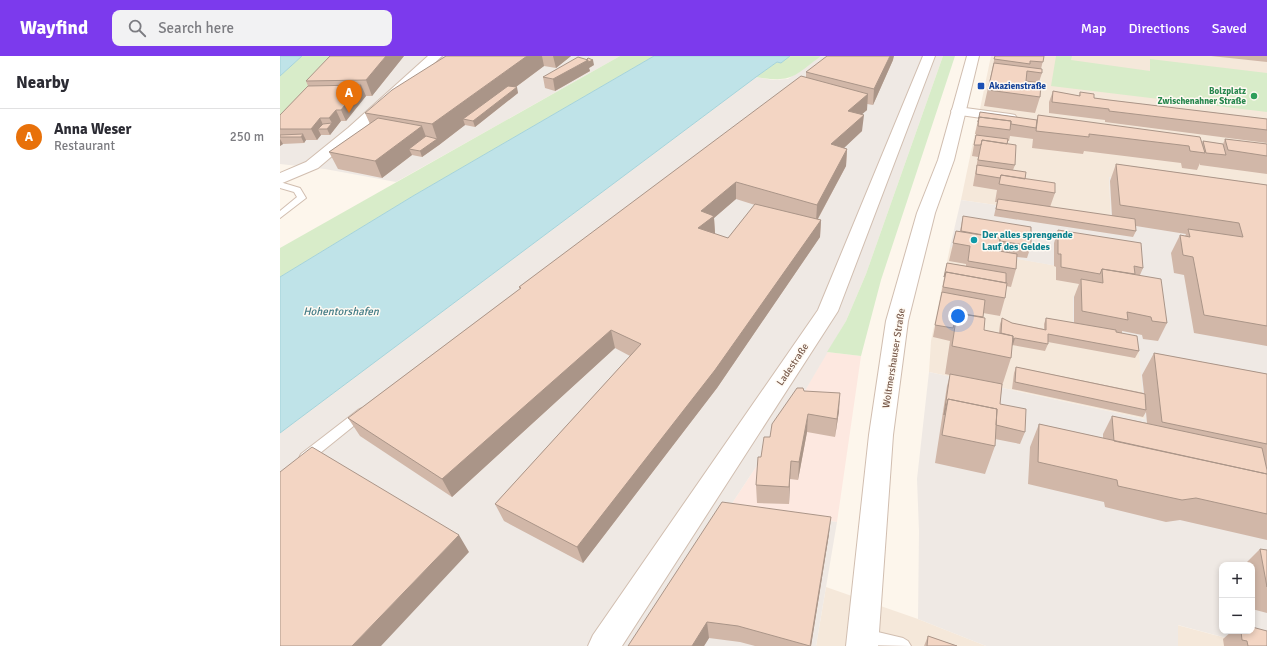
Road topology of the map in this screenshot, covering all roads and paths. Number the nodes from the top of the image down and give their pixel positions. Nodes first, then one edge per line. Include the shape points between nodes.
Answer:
1 (436, 56) edge
2 (929, 56) edge
3 (973, 56) edge
4 (958, 111) junction
5 (1027, 120) edge
6 (280, 180) edge
7 (280, 185) edge
8 (280, 215) edge
9 (370, 407) edge
10 (298, 465) edge
11 (863, 641) edge
12 (604, 646) edge
13 (903, 646) edge

1 - 6 street via 312,165
2 - 12 street, Ladestraße via 828,310
3 - 4 street, Woltmershauser Straße
4 - 5 street
4 - 11 street, Woltmershauser Straße via 946,160 926,213 897,321 881,435
7 - 8 lane via 297,190 302,198
9 - 10 lane
11 - 13 lane

